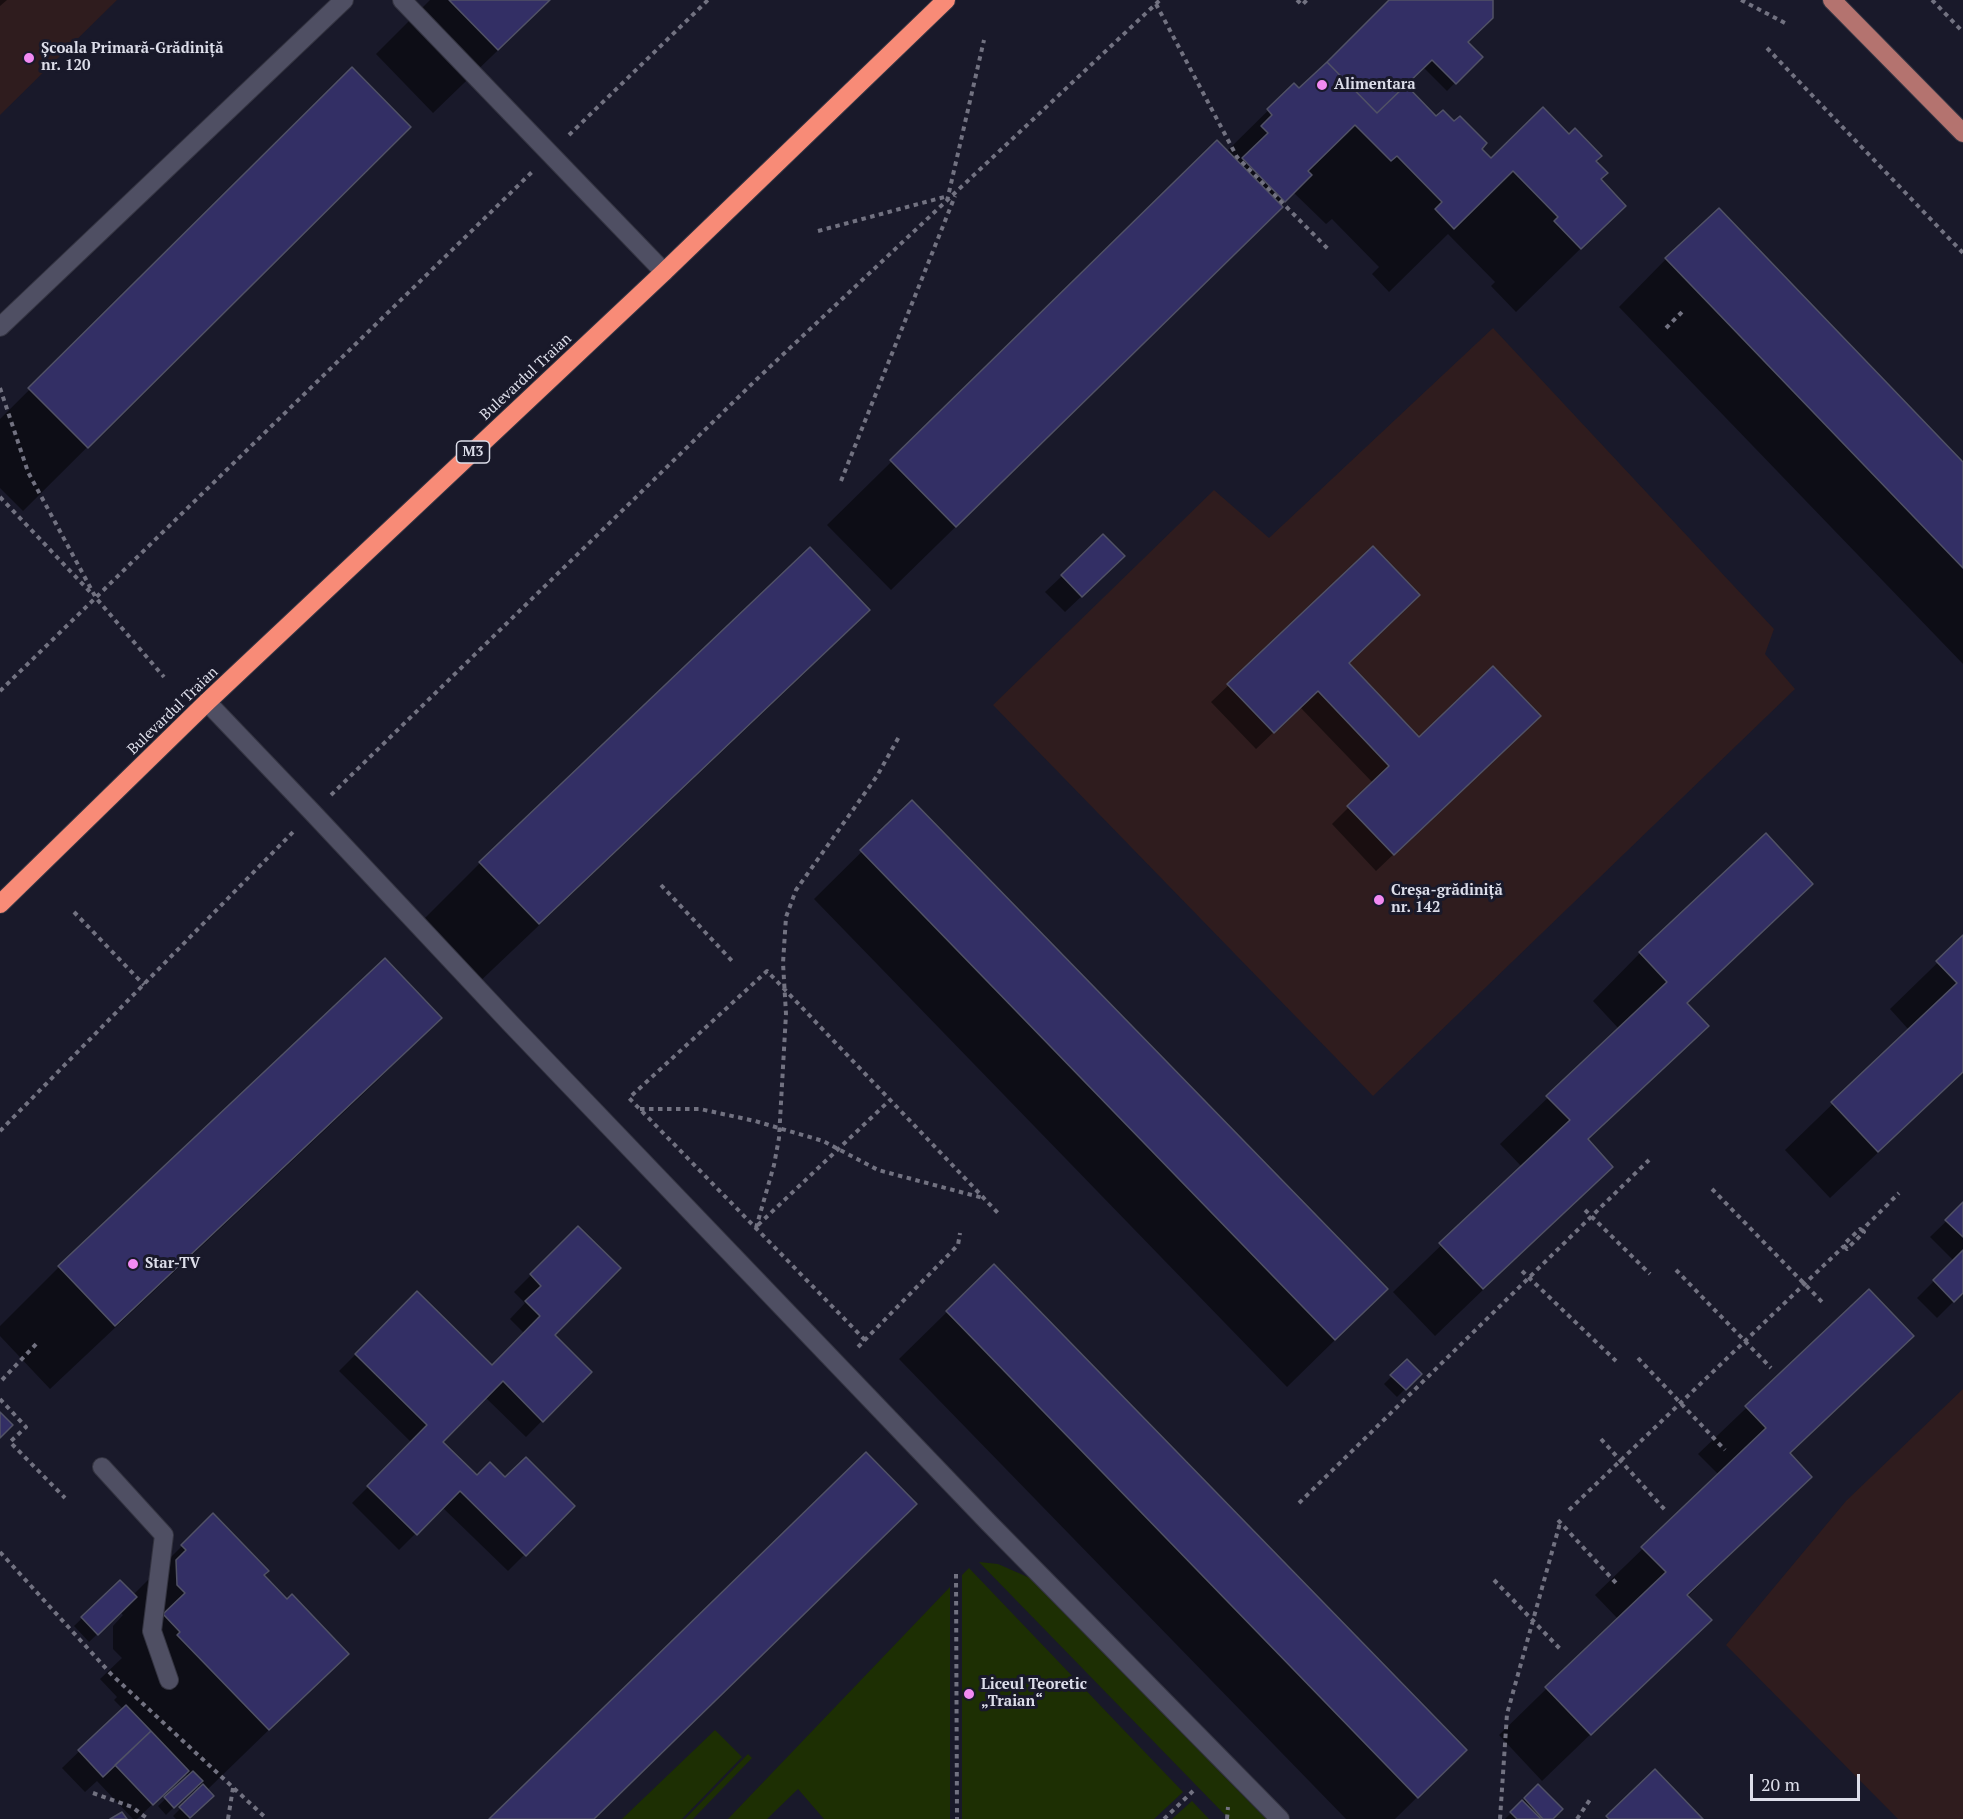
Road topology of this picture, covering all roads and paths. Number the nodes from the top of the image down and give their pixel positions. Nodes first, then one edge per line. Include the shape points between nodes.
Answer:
1 (344, 0) edge
2 (402, 0) edge
3 (708, 0) edge
4 (946, 0) edge
5 (1160, 0) edge
6 (1297, 0) edge
7 (1307, 0) edge
8 (1741, 0) edge
9 (1832, 0) edge
10 (1932, 0) edge
11 (1156, 4) junction
12 (1785, 23) dead end
13 (1963, 32) edge
14 (984, 40) dead end
15 (1767, 48) dead end
16 (1963, 133) edge
17 (550, 154) junction
18 (956, 192) junction
19 (948, 199) junction
20 (818, 231) dead end
21 (1330, 250) dead end
22 (1963, 253) edge
23 (664, 272) junction
24 (1684, 310) dead end
25 (0, 327) edge
26 (1666, 328) dead end
27 (0, 388) edge
28 (841, 481) dead end
29 (0, 496) edge
30 (96, 598) junction
31 (164, 677) dead end
32 (0, 691) edge
33 (207, 702) junction
34 (900, 735) dead end
35 (313, 813) junction
36 (661, 885) dead end
37 (0, 904) edge
38 (74, 912) dead end
39 (734, 963) dead end
40 (144, 985) junction
41 (784, 989) junction
42 (890, 1100) junction
43 (640, 1109) junction
44 (779, 1128) junction
45 (0, 1131) edge
46 (838, 1149) junction
47 (1649, 1160) dead end
48 (1712, 1189) dead end
49 (1899, 1193) dead end
50 (984, 1198) junction
51 (1585, 1210) dead end
52 (999, 1214) dead end
53 (1591, 1216) junction
54 (755, 1228) junction
55 (960, 1233) dead end
56 (1522, 1270) dead end
57 (1676, 1270) dead end
58 (1650, 1274) dead end
59 (1529, 1278) junction
60 (1805, 1285) junction
61 (1824, 1304) dead end
62 (865, 1340) junction
63 (39, 1342) dead end
64 (1745, 1342) junction
65 (1638, 1358) dead end
66 (1616, 1361) dead end
67 (840, 1366) junction
68 (1771, 1368) dead end
69 (1, 1380) edge
70 (0, 1399) edge
71 (1681, 1402) junction
72 (1600, 1439) dead end
73 (1725, 1450) dead end
74 (1620, 1461) junction
75 (102, 1467) dead end
76 (65, 1498) dead end
77 (1299, 1503) dead end
78 (1569, 1510) dead end
79 (1665, 1510) dead end
80 (0, 1552) edge
81 (956, 1574) dead end
82 (1494, 1580) dead end
83 (1616, 1583) dead end
84 (1533, 1620) junction
85 (1562, 1651) dead end
86 (169, 1680) dead end
87 (233, 1787) junction
88 (1193, 1791) dead end
89 (93, 1793) dead end
90 (1591, 1798) dead end
91 (148, 1819) edge
92 (228, 1819) edge
93 (267, 1819) edge
94 (957, 1819) edge
95 (1164, 1819) edge
96 (1280, 1819) edge
97 (1500, 1819) edge
98 (1576, 1819) edge

1 - 25 lane
2 - 17 lane
3 - 17 path
4 - 23 highway, Bulevardul Traian / M3
5 - 11 path
6 - 7 path via 1302,5
8 - 12 path
9 - 16 main road
10 - 13 path
11 - 18 path
11 - 21 path via 1237,157
14 - 19 path
15 - 22 path
17 - 23 lane
17 - 30 path
18 - 19 path
18 - 28 path
19 - 20 path
19 - 35 path via 757,379
23 - 33 highway, Bulevardul Traian / M3
24 - 26 path
27 - 30 path via 28,472
29 - 30 path
30 - 31 path
30 - 32 path
33 - 35 lane
33 - 37 highway, Bulevardul Traian / M3
34 - 41 path via 877,776 796,890 783,935
35 - 40 path
35 - 67 lane
36 - 39 path
38 - 40 path
40 - 45 path
41 - 42 path
41 - 43 path via 766,971 629,1098
41 - 44 path
42 - 46 path
42 - 50 path
43 - 44 path via 700,1109
43 - 54 path
44 - 46 path
44 - 54 path via 774,1165
46 - 50 path via 878,1170
46 - 54 path
47 - 53 path
48 - 60 path
49 - 60 path via 1864,1232
50 - 52 path
51 - 53 path
53 - 58 path
53 - 59 path
54 - 62 path
55 - 62 path via 958,1245
56 - 59 path
57 - 64 path
59 - 66 path
59 - 77 path
60 - 61 path
60 - 64 path
62 - 67 path
63 - 69 path
64 - 68 path
64 - 71 path
65 - 71 path
67 - 96 lane
70 - 76 path via 26,1427 10,1442
71 - 73 path
71 - 74 path
72 - 74 path
74 - 78 path
74 - 79 path
75 - 86 lane via 164,1535 152,1631
80 - 87 path via 112,1675
81 - 94 path
82 - 84 path
83 - 84 path via 1559,1521
84 - 85 path
84 - 97 path via 1507,1714
87 - 92 path
87 - 93 path
88 - 95 path
89 - 91 path via 132,1807
90 - 98 path

